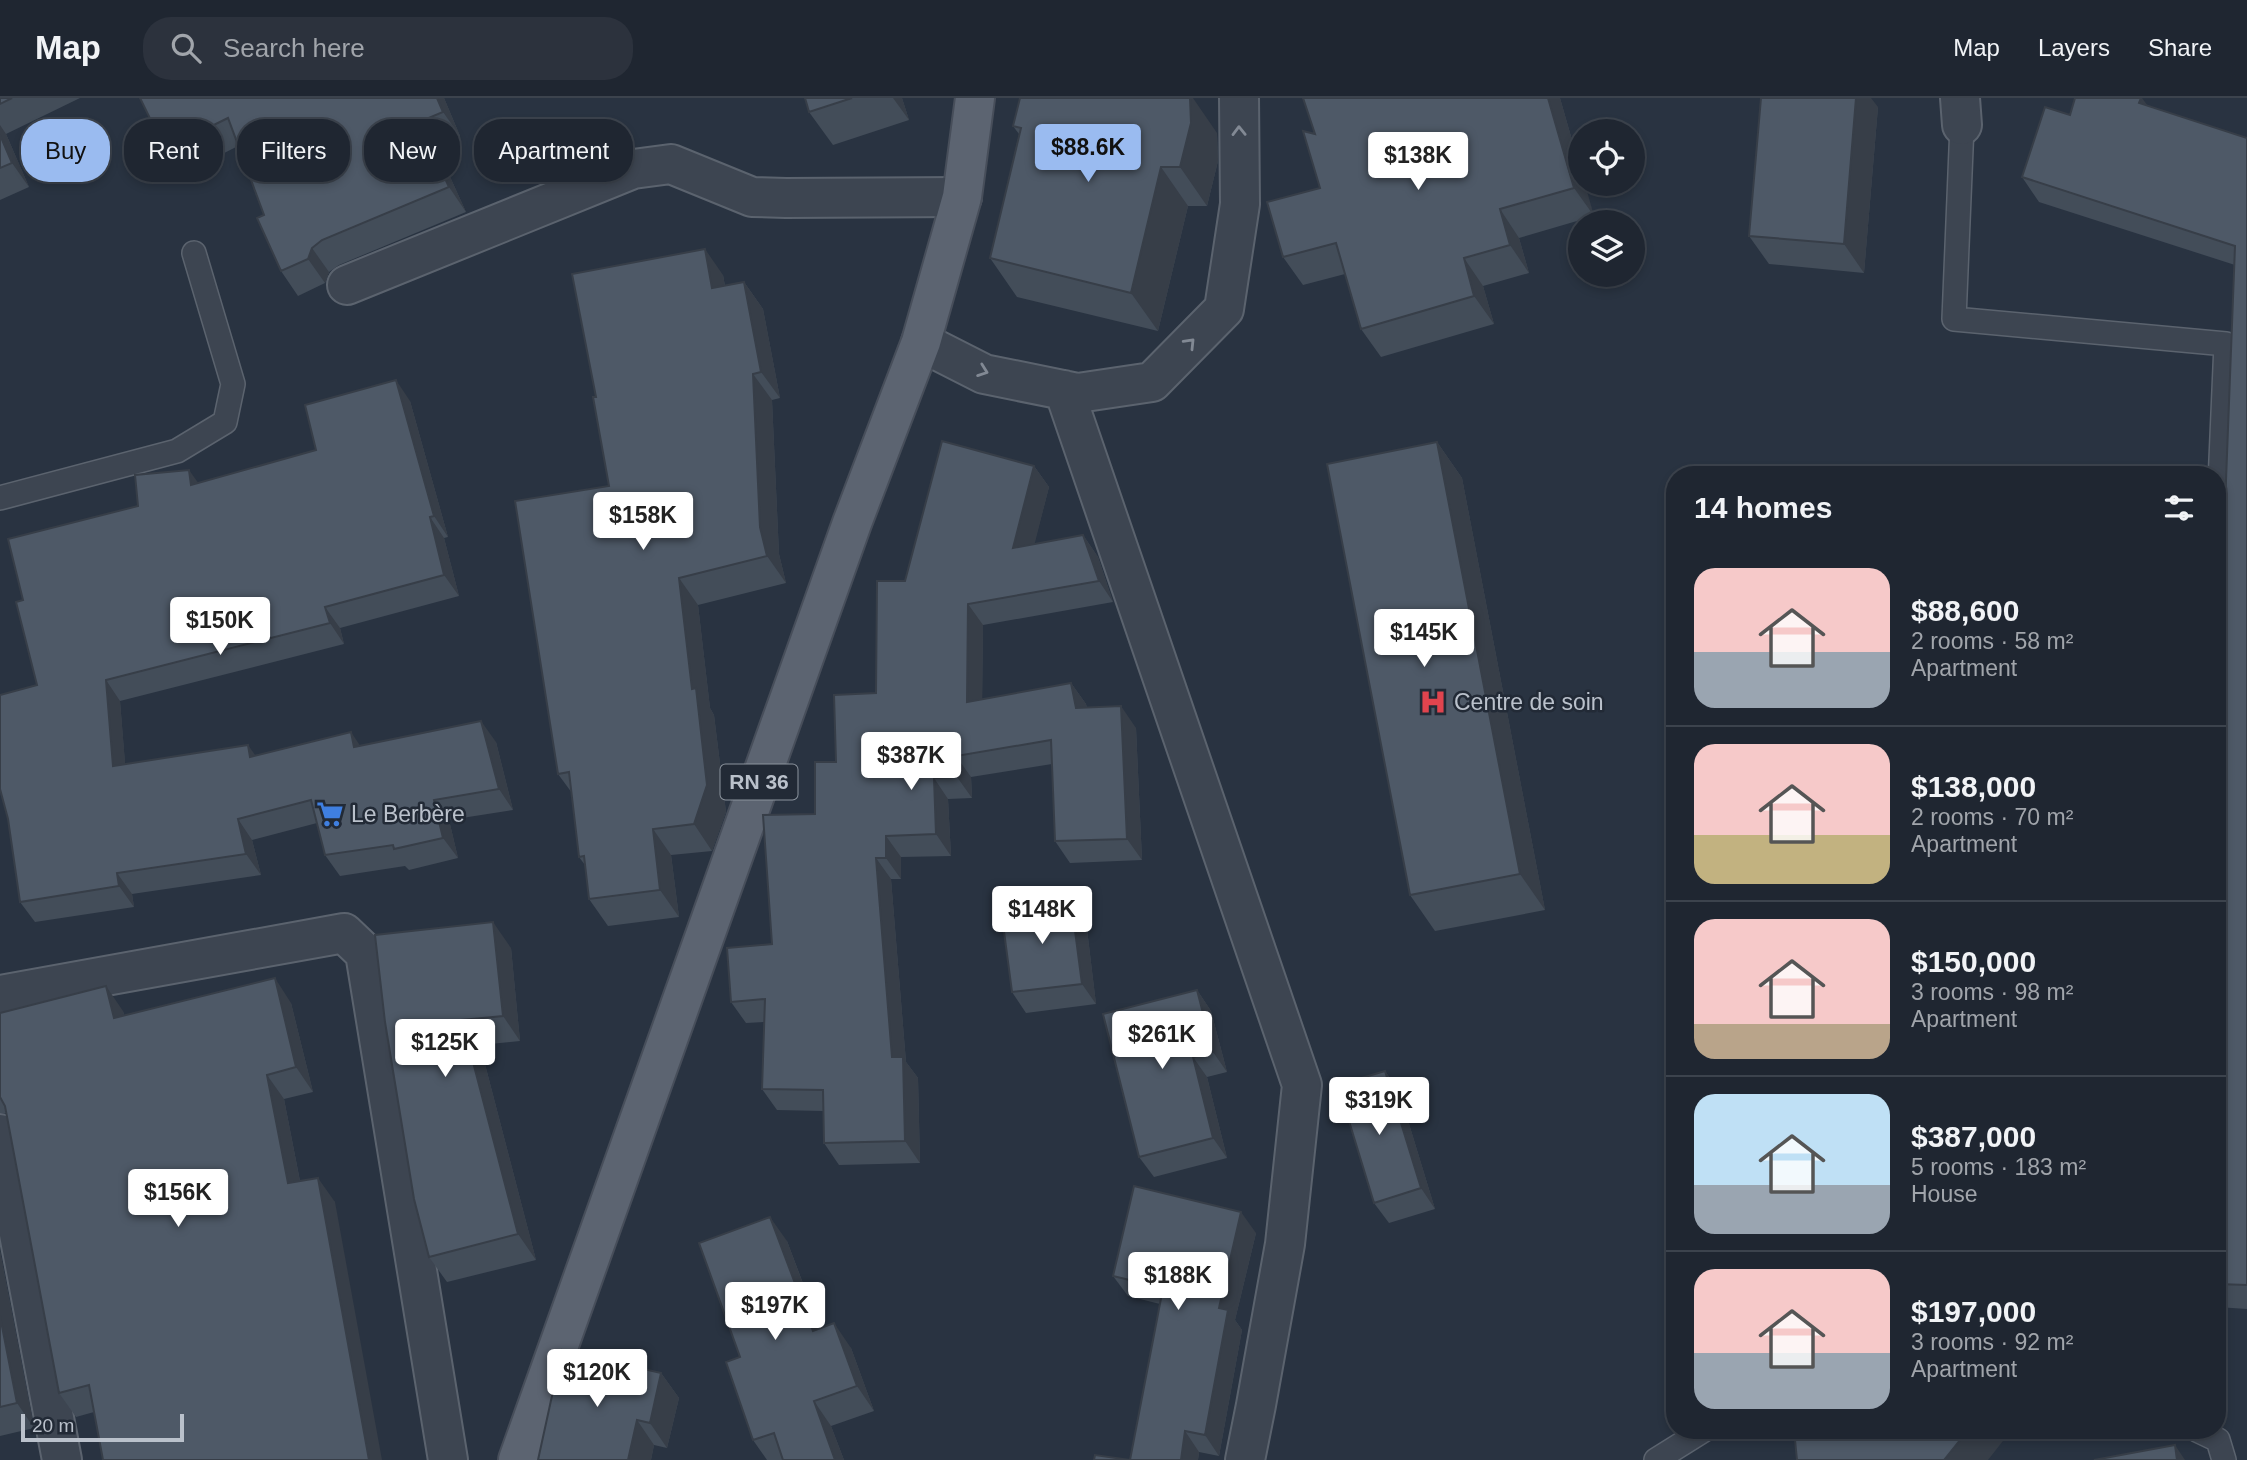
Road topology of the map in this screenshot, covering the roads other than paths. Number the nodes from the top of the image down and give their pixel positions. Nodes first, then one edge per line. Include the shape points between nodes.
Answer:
1 (975, 98) edge
2 (1239, 98) edge
3 (1961, 112) edge
4 (962, 197) junction
5 (194, 253) dead end
6 (347, 285) dead end
7 (921, 342) junction
8 (1064, 390) junction
9 (2221, 466) edge
10 (0, 498) edge
11 (0, 995) edge
12 (0, 1134) edge
13 (1690, 1439) edge
14 (2216, 1439) edge
15 (62, 1460) edge
16 (448, 1460) edge
17 (518, 1460) edge
18 (1245, 1460) edge
19 (1656, 1460) edge
20 (2224, 1460) edge

1 - 4 main road, RN 36
8 -> 2 street via 1078,393 1152,382 1224,309 1240,204
3 - 9 lane via 1954,319 2226,344
4 - 6 street via 752,197 671,163 633,169
4 - 7 main road, RN 36
5 - 10 lane via 233,384 225,422 177,451
7 -> 8 street via 985,374
7 - 17 main road, RN 36 via 852,523
8 - 18 street via 1302,1085 1284,1244
11 - 16 street via 344,933 365,953
12 - 15 street
13 - 19 lane
14 - 20 lane

